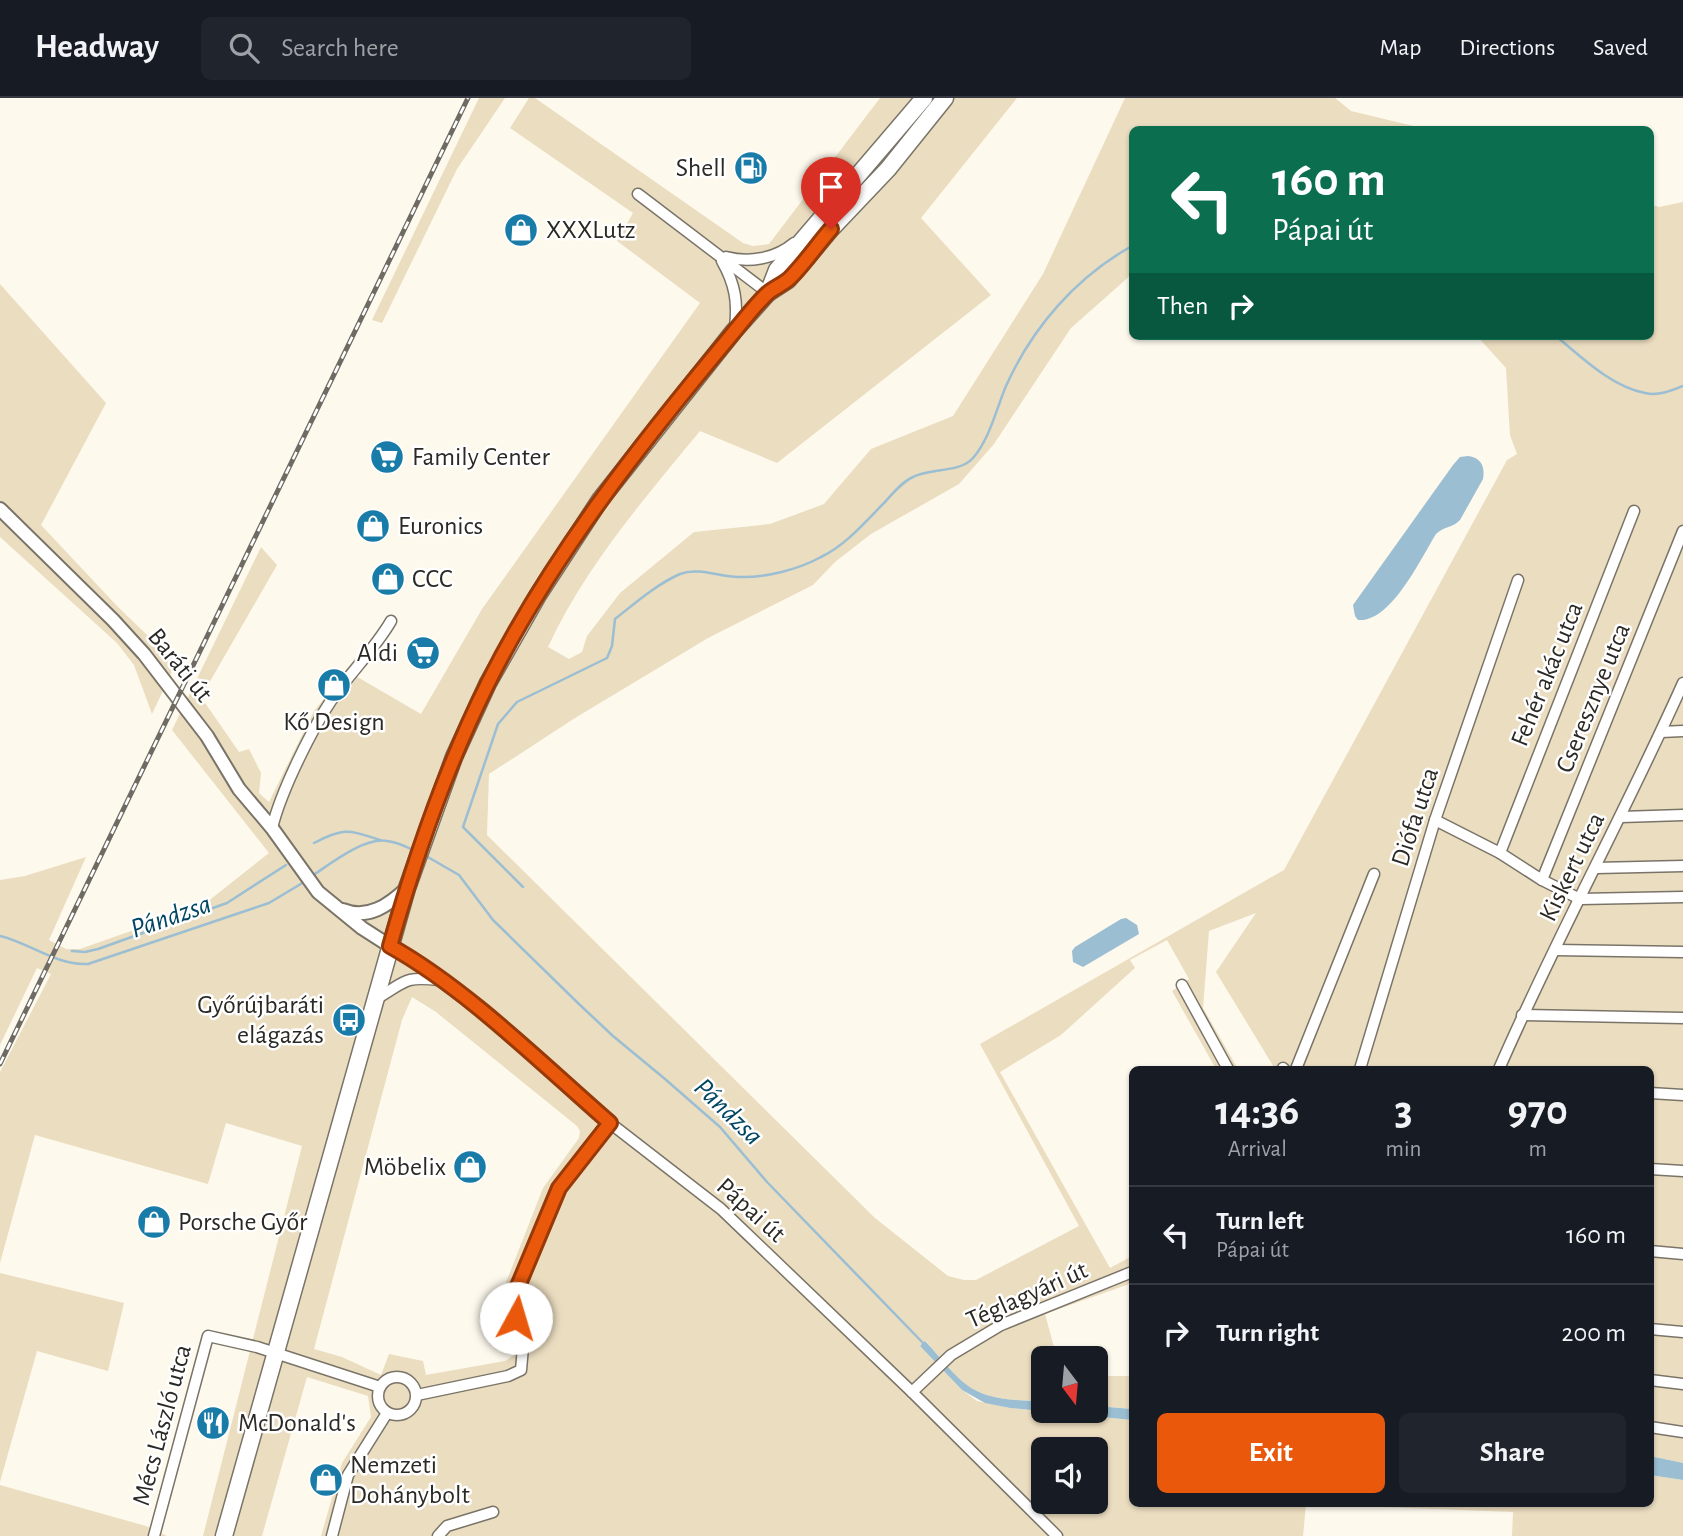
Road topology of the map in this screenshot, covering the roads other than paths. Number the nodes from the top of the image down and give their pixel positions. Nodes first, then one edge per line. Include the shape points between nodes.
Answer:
1 (924, 98) edge
2 (945, 98) edge
3 (638, 194) dead end
4 (818, 222) junction
5 (719, 255) junction
6 (768, 293) junction
7 (734, 331) junction
8 (0, 509) edge
9 (1634, 511) dead end
10 (1683, 531) edge
11 (1518, 580) dead end
12 (391, 621) dead end
13 (1683, 683) edge
14 (1683, 731) edge
15 (1661, 732) junction
16 (1683, 815) edge
17 (1621, 817) junction
18 (1435, 820) junction
19 (272, 828) junction
20 (1500, 853) junction
21 (1683, 866) edge
22 (1596, 868) junction
23 (1374, 874) dead end
24 (1542, 880) junction
25 (408, 884) junction
26 (1683, 897) edge
27 (1580, 899) junction
28 (330, 904) junction
29 (390, 946) junction
30 (1555, 950) junction
31 (1683, 952) edge
32 (442, 981) junction
33 (1182, 985) dead end
34 (376, 999) junction
35 (1522, 1015) junction
36 (1683, 1018) edge
37 (1226, 1066) edge
38 (1297, 1066) edge
39 (1361, 1066) edge
40 (1500, 1066) edge
41 (1654, 1093) edge
42 (1683, 1095) edge
43 (610, 1123) junction
44 (1654, 1169) edge
45 (1683, 1171) edge
46 (1654, 1251) edge
47 (1683, 1254) edge
48 (1129, 1273) edge
49 (1654, 1329) edge
50 (1683, 1332) edge
51 (277, 1353) junction
52 (1654, 1380) edge
53 (1683, 1384) edge
54 (380, 1387) junction
55 (912, 1392) junction
56 (417, 1395) junction
57 (387, 1413) junction
58 (1654, 1428) edge
59 (1683, 1432) edge
60 (493, 1512) dead end
61 (154, 1536) edge
62 (224, 1536) edge
63 (332, 1536) edge
64 (438, 1536) edge
65 (1057, 1536) edge

1 - 4 main road
2 - 6 main road via 788,280
3 - 5 street
4 - 5 street via 789,247 768,257 741,261
4 - 6 main road via 777,270
5 - 6 street
5 - 7 street via 735,286
6 - 7 main road
7 - 25 main road via 600,500 538,595 454,757
8 - 19 street, Baráti út via 144,654
9 - 20 street, Fehér akác utca
10 - 24 street, Cseresznye utca
11 - 18 street, Diófa utca
12 - 19 street via 334,696 310,738
13 - 15 street, Kiskert utca
14 - 15 street
15 - 17 street, Kiskert utca
16 - 17 street
17 - 22 street, Kiskert utca
18 - 20 street
18 - 39 street, Diófa utca
19 - 28 street, Baráti út
20 - 24 street
21 - 22 street
22 - 27 street, Kiskert utca
23 - 38 street
24 - 27 street
25 - 28 street via 390,903 370,912 358,914
25 - 29 main road
26 - 27 street
27 - 30 street, Kiskert utca
28 - 29 street, Baráti út
29 - 32 street, Pápai út
29 - 34 main road
30 - 31 street
30 - 35 street, Kiskert utca
32 - 34 street via 404,980
32 - 43 street, Pápai út
33 - 37 street
34 - 51 main road
35 - 36 street
35 - 40 street, Kiskert utca
41 - 42 street
43 - 55 street, Pápai út via 721,1209
43 - 56 street via 559,1188 516,1291 521,1370
44 - 45 street
46 - 47 street
48 - 55 street, Téglagyári út via 1001,1325 951,1355
49 - 50 street
51 - 54 street, Mécs László utca
51 - 61 street, Mécs László utca via 208,1336
51 - 62 main road
52 - 53 street
54 - 56 street, Mécs László utca via 390,1379 403,1378
54 - 57 street via 379,1401
55 - 65 street, Pápai út
56 - 57 street via 409,1412 400,1416
57 - 63 street via 348,1475
58 - 59 street
60 - 64 street via 447,1526

